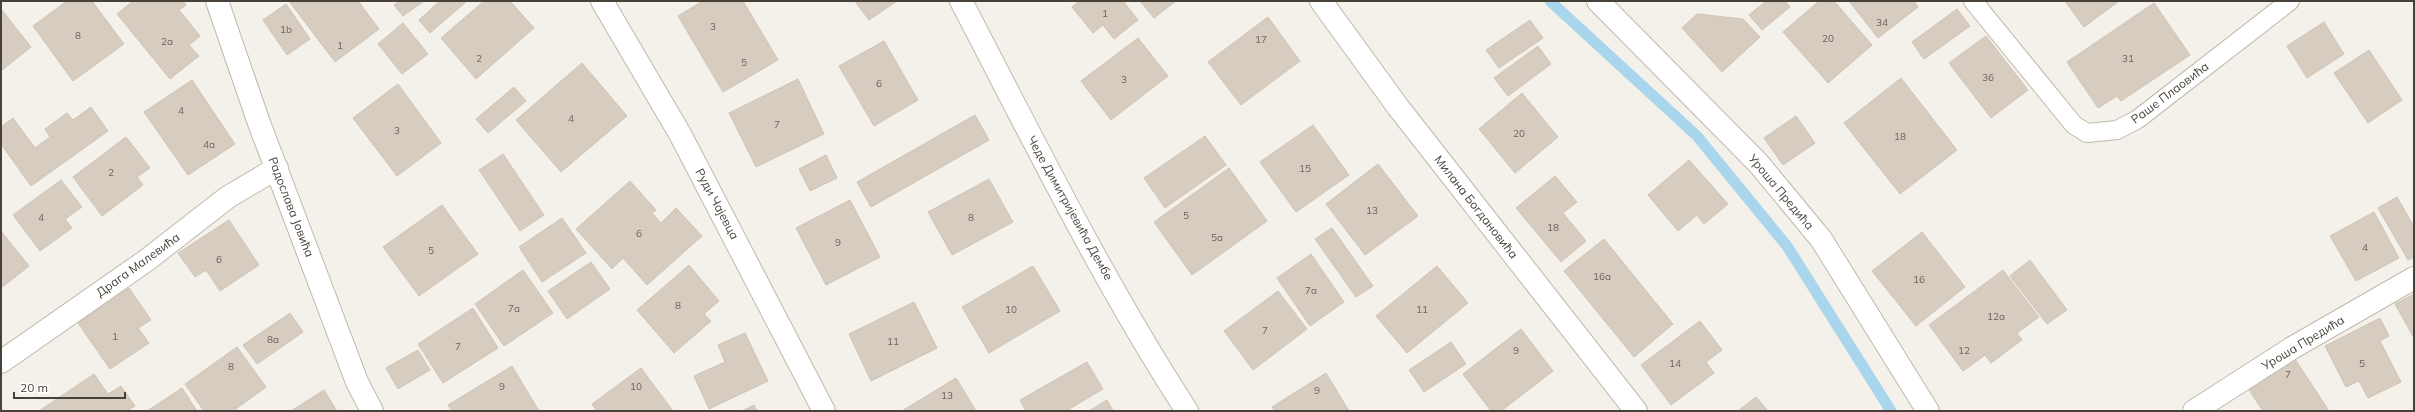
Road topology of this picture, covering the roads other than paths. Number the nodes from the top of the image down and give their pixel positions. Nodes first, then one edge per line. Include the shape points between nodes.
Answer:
1 (217, 1) edge
2 (602, 1) edge
3 (961, 1) edge
4 (1321, 1) edge
5 (1598, 1) edge
6 (1973, 1) edge
7 (2290, 1) edge
8 (277, 168) junction
9 (2414, 278) edge
10 (1, 362) edge
11 (372, 411) edge
12 (824, 411) edge
13 (1188, 411) edge
14 (1636, 411) edge
15 (1928, 411) edge
16 (2194, 411) edge

1 - 8 street, Радослава Јовића
2 - 12 street, Руди Чајевца via 680,134
3 - 13 street, Чеде Димитријевића Дембе via 1065,201 1155,362
4 - 14 street, Милана Богдановића via 1398,107
5 - 15 street, Уроша Предића via 1758,163 1821,239
6 - 7 lane, Раше Плаовића via 2074,124 2087,133 2101,133 2117,130 2138,119
8 - 10 street, Драга Малевића via 228,197 146,260
8 - 11 street, Радослава Јовића via 357,382
9 - 16 street, Уроша Предића via 2292,348

